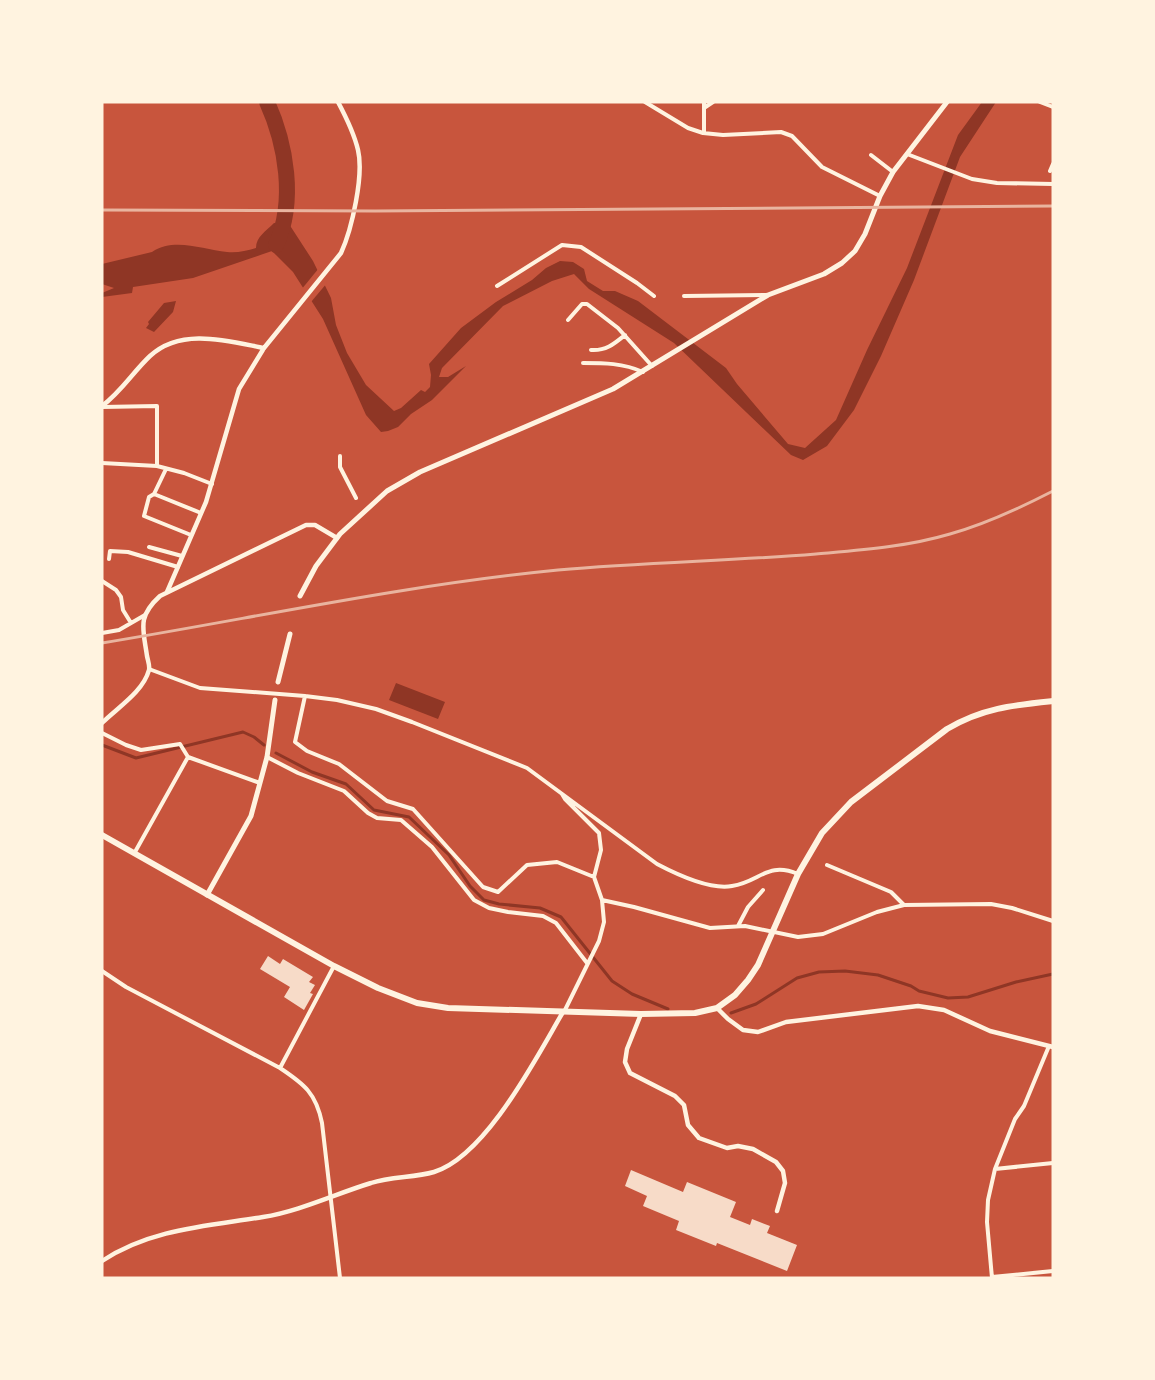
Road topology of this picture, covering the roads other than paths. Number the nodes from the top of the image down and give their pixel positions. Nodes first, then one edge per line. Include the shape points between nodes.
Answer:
1 (338, 102) edge
2 (645, 102) edge
3 (661, 102) edge
4 (704, 102) edge
5 (712, 102) edge
6 (947, 102) edge
7 (1040, 102) edge
8 (1053, 107) edge
9 (704, 108) junction
10 (660, 110) junction
11 (704, 133) junction
12 (906, 154) junction
13 (871, 155) dead end
14 (1053, 164) edge
15 (1050, 171) dead end
16 (893, 172) junction
17 (1053, 184) edge
18 (880, 196) junction
19 (497, 286) dead end
20 (768, 295) junction
21 (654, 296) dead end
22 (684, 296) dead end
23 (568, 320) dead end
24 (624, 335) junction
25 (264, 348) junction
26 (591, 350) dead end
27 (583, 363) dead end
28 (655, 364) junction
29 (643, 372) junction
30 (102, 406) edge
31 (340, 456) dead end
32 (102, 463) edge
33 (157, 466) junction
34 (166, 469) junction
35 (212, 484) junction
36 (154, 494) junction
37 (356, 498) dead end
38 (201, 513) junction
39 (191, 536) junction
40 (337, 538) junction
41 (149, 547) dead end
42 (182, 556) junction
43 (109, 559) dead end
44 (178, 567) junction
45 (102, 581) edge
46 (167, 592) junction
47 (300, 596) dead end
48 (145, 615) junction
49 (131, 623) junction
50 (102, 633) edge
51 (290, 634) dead end
52 (149, 669) junction
53 (278, 682) dead end
54 (305, 696) junction
55 (275, 700) dead end
56 (1053, 701) edge
57 (102, 723) edge
58 (102, 733) edge
59 (187, 755) junction
60 (267, 757) junction
61 (260, 783) junction
62 (561, 791) junction
63 (102, 834) edge
64 (135, 852) junction
65 (827, 865) dead end
66 (798, 874) junction
67 (594, 877) junction
68 (764, 890) dead end
69 (207, 895) junction
70 (602, 900) junction
71 (904, 905) junction
72 (1053, 921) edge
73 (738, 927) junction
74 (588, 962) junction
75 (334, 966) junction
76 (102, 971) edge
77 (717, 1008) junction
78 (563, 1012) junction
79 (640, 1014) junction
80 (1051, 1046) edge
81 (280, 1068) junction
82 (1053, 1163) edge
83 (995, 1169) junction
84 (331, 1197) junction
85 (777, 1211) dead end
86 (102, 1261) edge
87 (1053, 1271) edge
88 (992, 1277) edge
89 (340, 1278) edge

1 - 25 street via 356,142 360,170 347,241
2 - 10 street
3 - 10 street
4 - 9 street
5 - 9 street
6 - 12 main road
7 - 8 street
9 - 11 street
10 - 11 street
11 - 18 street via 781,132 792,136 822,167
12 - 16 main road
12 - 17 street via 972,179
13 - 16 street
14 - 15 street
16 - 18 main road
18 - 20 main road via 865,234 842,263
19 - 21 street via 562,245 581,247
20 - 22 street
20 - 28 main road
23 - 24 street via 582,304 587,304
24 - 26 street via 610,347
24 - 28 street
25 - 30 street via 219,340 176,341 150,356 114,398
25 - 35 street via 239,389
27 - 29 street via 616,363
28 - 29 main road
29 - 40 main road via 420,472 387,490
30 - 33 street via 157,406
31 - 37 street via 340,466
32 - 33 street
33 - 34 street
34 - 35 street
34 - 36 street
35 - 38 street
36 - 38 street
36 - 39 street via 149,497 144,516
38 - 39 street
39 - 42 street
40 - 46 street via 315,525 306,525
40 - 47 main road
41 - 42 street
42 - 44 street
43 - 44 street via 110,551 128,552
44 - 46 street
45 - 49 street via 121,597
46 - 48 street via 149,606
48 - 49 street
48 - 52 street
49 - 50 street
51 - 53 main road
52 - 54 street via 200,688
52 - 57 street via 135,693
54 - 62 street via 376,709 412,722 528,768
54 - 67 street via 295,742 339,764 387,801 413,809 483,887 498,892 527,865 557,862
55 - 60 main road
56 - 66 main road via 996,708 947,729 851,802 822,832
58 - 59 street via 141,750 180,744
59 - 61 street
59 - 64 street
60 - 61 main road
60 - 74 street via 344,791 377,818 401,820 432,847 474,900 489,908 543,916 556,923
61 - 69 main road via 251,816
62 - 66 street via 643,855 673,873 718,887 734,886 769,871 785,869
62 - 67 street via 599,832 601,850
63 - 64 main road
64 - 69 main road
65 - 71 street via 891,892
66 - 77 main road via 758,965 735,995
67 - 70 street
68 - 73 street via 748,907
69 - 75 main road
70 - 73 street via 710,928
70 - 74 street via 604,922
71 - 72 street via 991,903
71 - 73 street via 823,934 798,938
74 - 78 street
75 - 78 main road via 417,1003 448,1008
75 - 81 street
76 - 81 street
77 - 79 main road via 695,1013
77 - 80 street via 743,1030 758,1032 786,1022 918,1006 944,1010 990,1031
78 - 79 main road
78 - 84 street via 501,1114 455,1160 432,1173 384,1179
79 - 85 street via 626,1055 630,1073 675,1096 684,1105 688,1125 699,1138 727,1148 753,1149 776,1162 785,1183
80 - 83 street
81 - 84 street via 302,1082 318,1105
82 - 83 street
83 - 88 street via 987,1222
84 - 86 street via 285,1213 159,1235 123,1247
84 - 89 street
87 - 88 street

